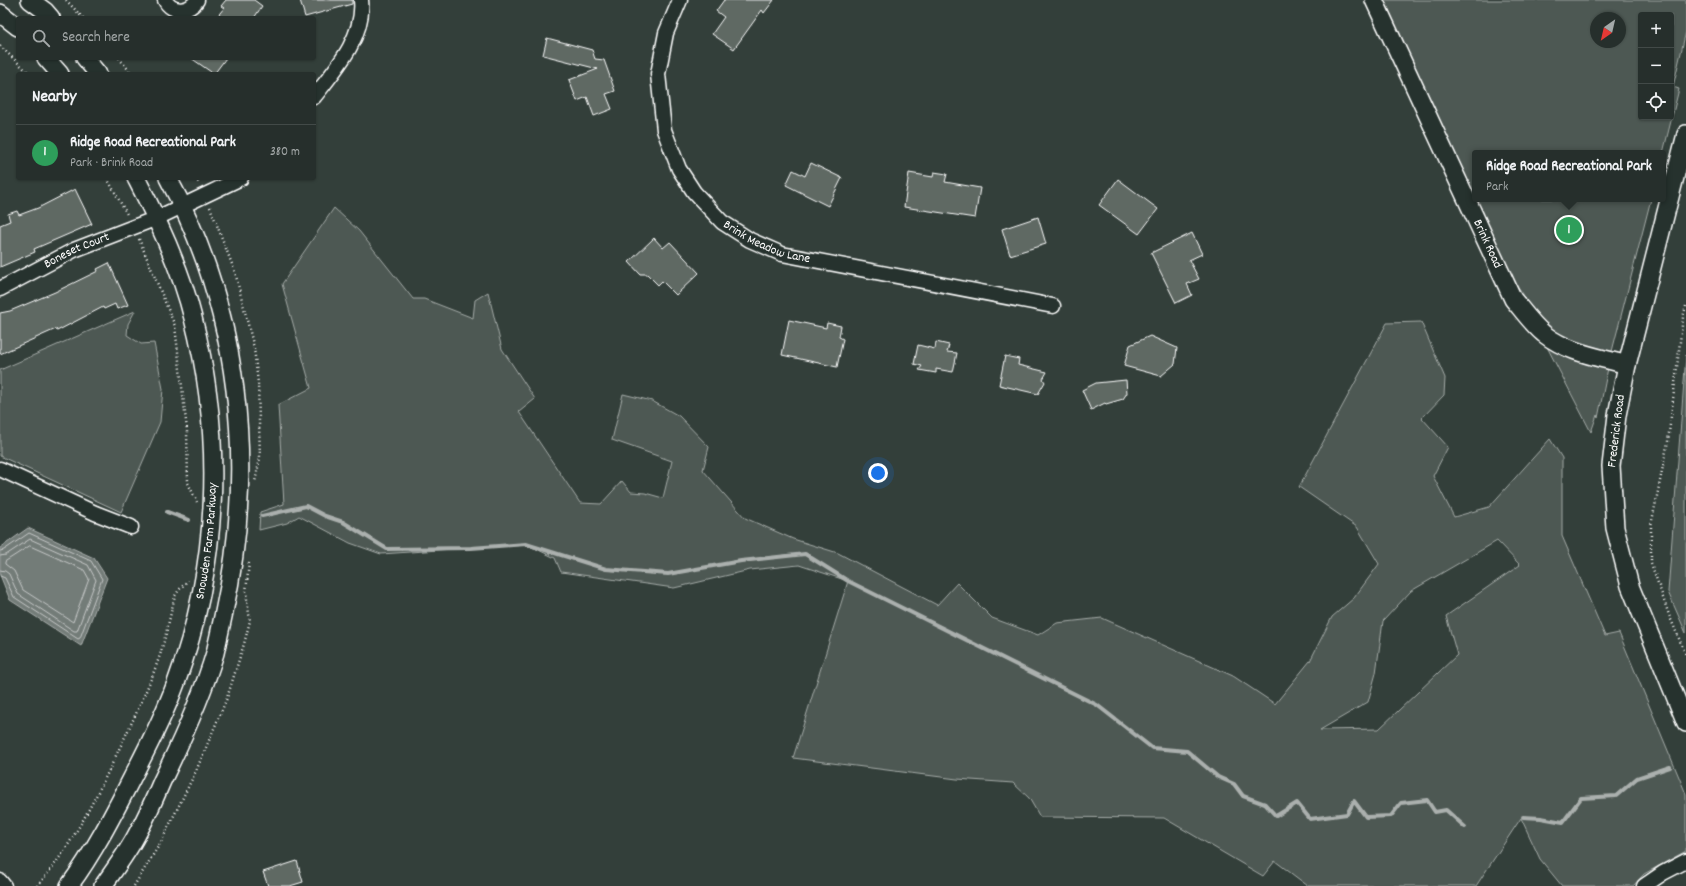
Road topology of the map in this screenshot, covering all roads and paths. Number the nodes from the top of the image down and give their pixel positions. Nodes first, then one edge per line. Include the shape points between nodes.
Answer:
1 (30, 0) edge
2 (66, 0) edge
3 (166, 0) edge
4 (197, 0) edge
5 (361, 0) edge
6 (680, 0) edge
7 (1374, 0) edge
8 (0, 13) edge
9 (49, 16) edge
10 (81, 16) edge
11 (16, 25) edge
12 (0, 46) edge
13 (48, 60) edge
14 (86, 60) edge
15 (121, 60) edge
16 (28, 72) edge
17 (58, 72) edge
18 (96, 72) edge
19 (130, 72) edge
20 (316, 94) edge
21 (1686, 134) edge
22 (108, 180) edge
23 (137, 180) edge
24 (169, 180) edge
25 (237, 180) edge
26 (183, 206) junction
27 (157, 218) junction
28 (134, 228) junction
29 (0, 289) edge
30 (1053, 306) dead end
31 (1686, 306) edge
32 (1627, 365) junction
33 (0, 469) edge
34 (199, 504) dead end
35 (132, 527) dead end
36 (190, 579) dead end
37 (1686, 655) edge
38 (1686, 723) edge
39 (1686, 861) edge
40 (0, 881) edge
41 (4, 886) edge
42 (37, 886) edge
43 (69, 886) edge
44 (103, 886) edge
45 (1644, 886) edge

1 - 9 main road
2 - 10 path
3 - 4 street via 172,8 179,10 192,7
5 - 20 street via 362,9 357,31 338,65
6 - 30 street, Brink Meadow Lane via 666,32 658,74 664,130 679,169 694,192 722,222 750,240 782,254
7 - 32 main road, Brink Road via 1513,300 1544,334 1557,343 1575,351
8 - 11 main road
12 - 16 path
13 - 17 main road
14 - 18 main road
15 - 19 path
21 - 32 main road, Frederick Road
22 - 28 path
23 - 27 main road, Snowden Farm Parkway
24 - 26 main road, Snowden Farm Parkway
25 - 26 street, Boneset Court
26 - 27 street, Boneset Court
26 - 44 main road, Snowden Farm Parkway via 210,275 233,369 239,443 239,507 231,577 215,652 202,692 136,837
27 - 28 street, Boneset Court
27 - 43 main road, Snowden Farm Parkway via 193,317 205,371 212,428 213,500 206,568 196,616 176,682 156,731 110,821
28 - 29 street, Boneset Court via 74,250
28 - 34 path via 174,326 187,430 188,483
31 - 37 path via 1668,440 1651,526 1651,563
32 - 38 main road, Frederick Road via 1617,415 1611,466 1615,528 1630,586
33 - 35 street via 95,513
36 - 42 path via 176,596 160,654 144,698 104,779 79,828
39 - 45 street
40 - 41 street

